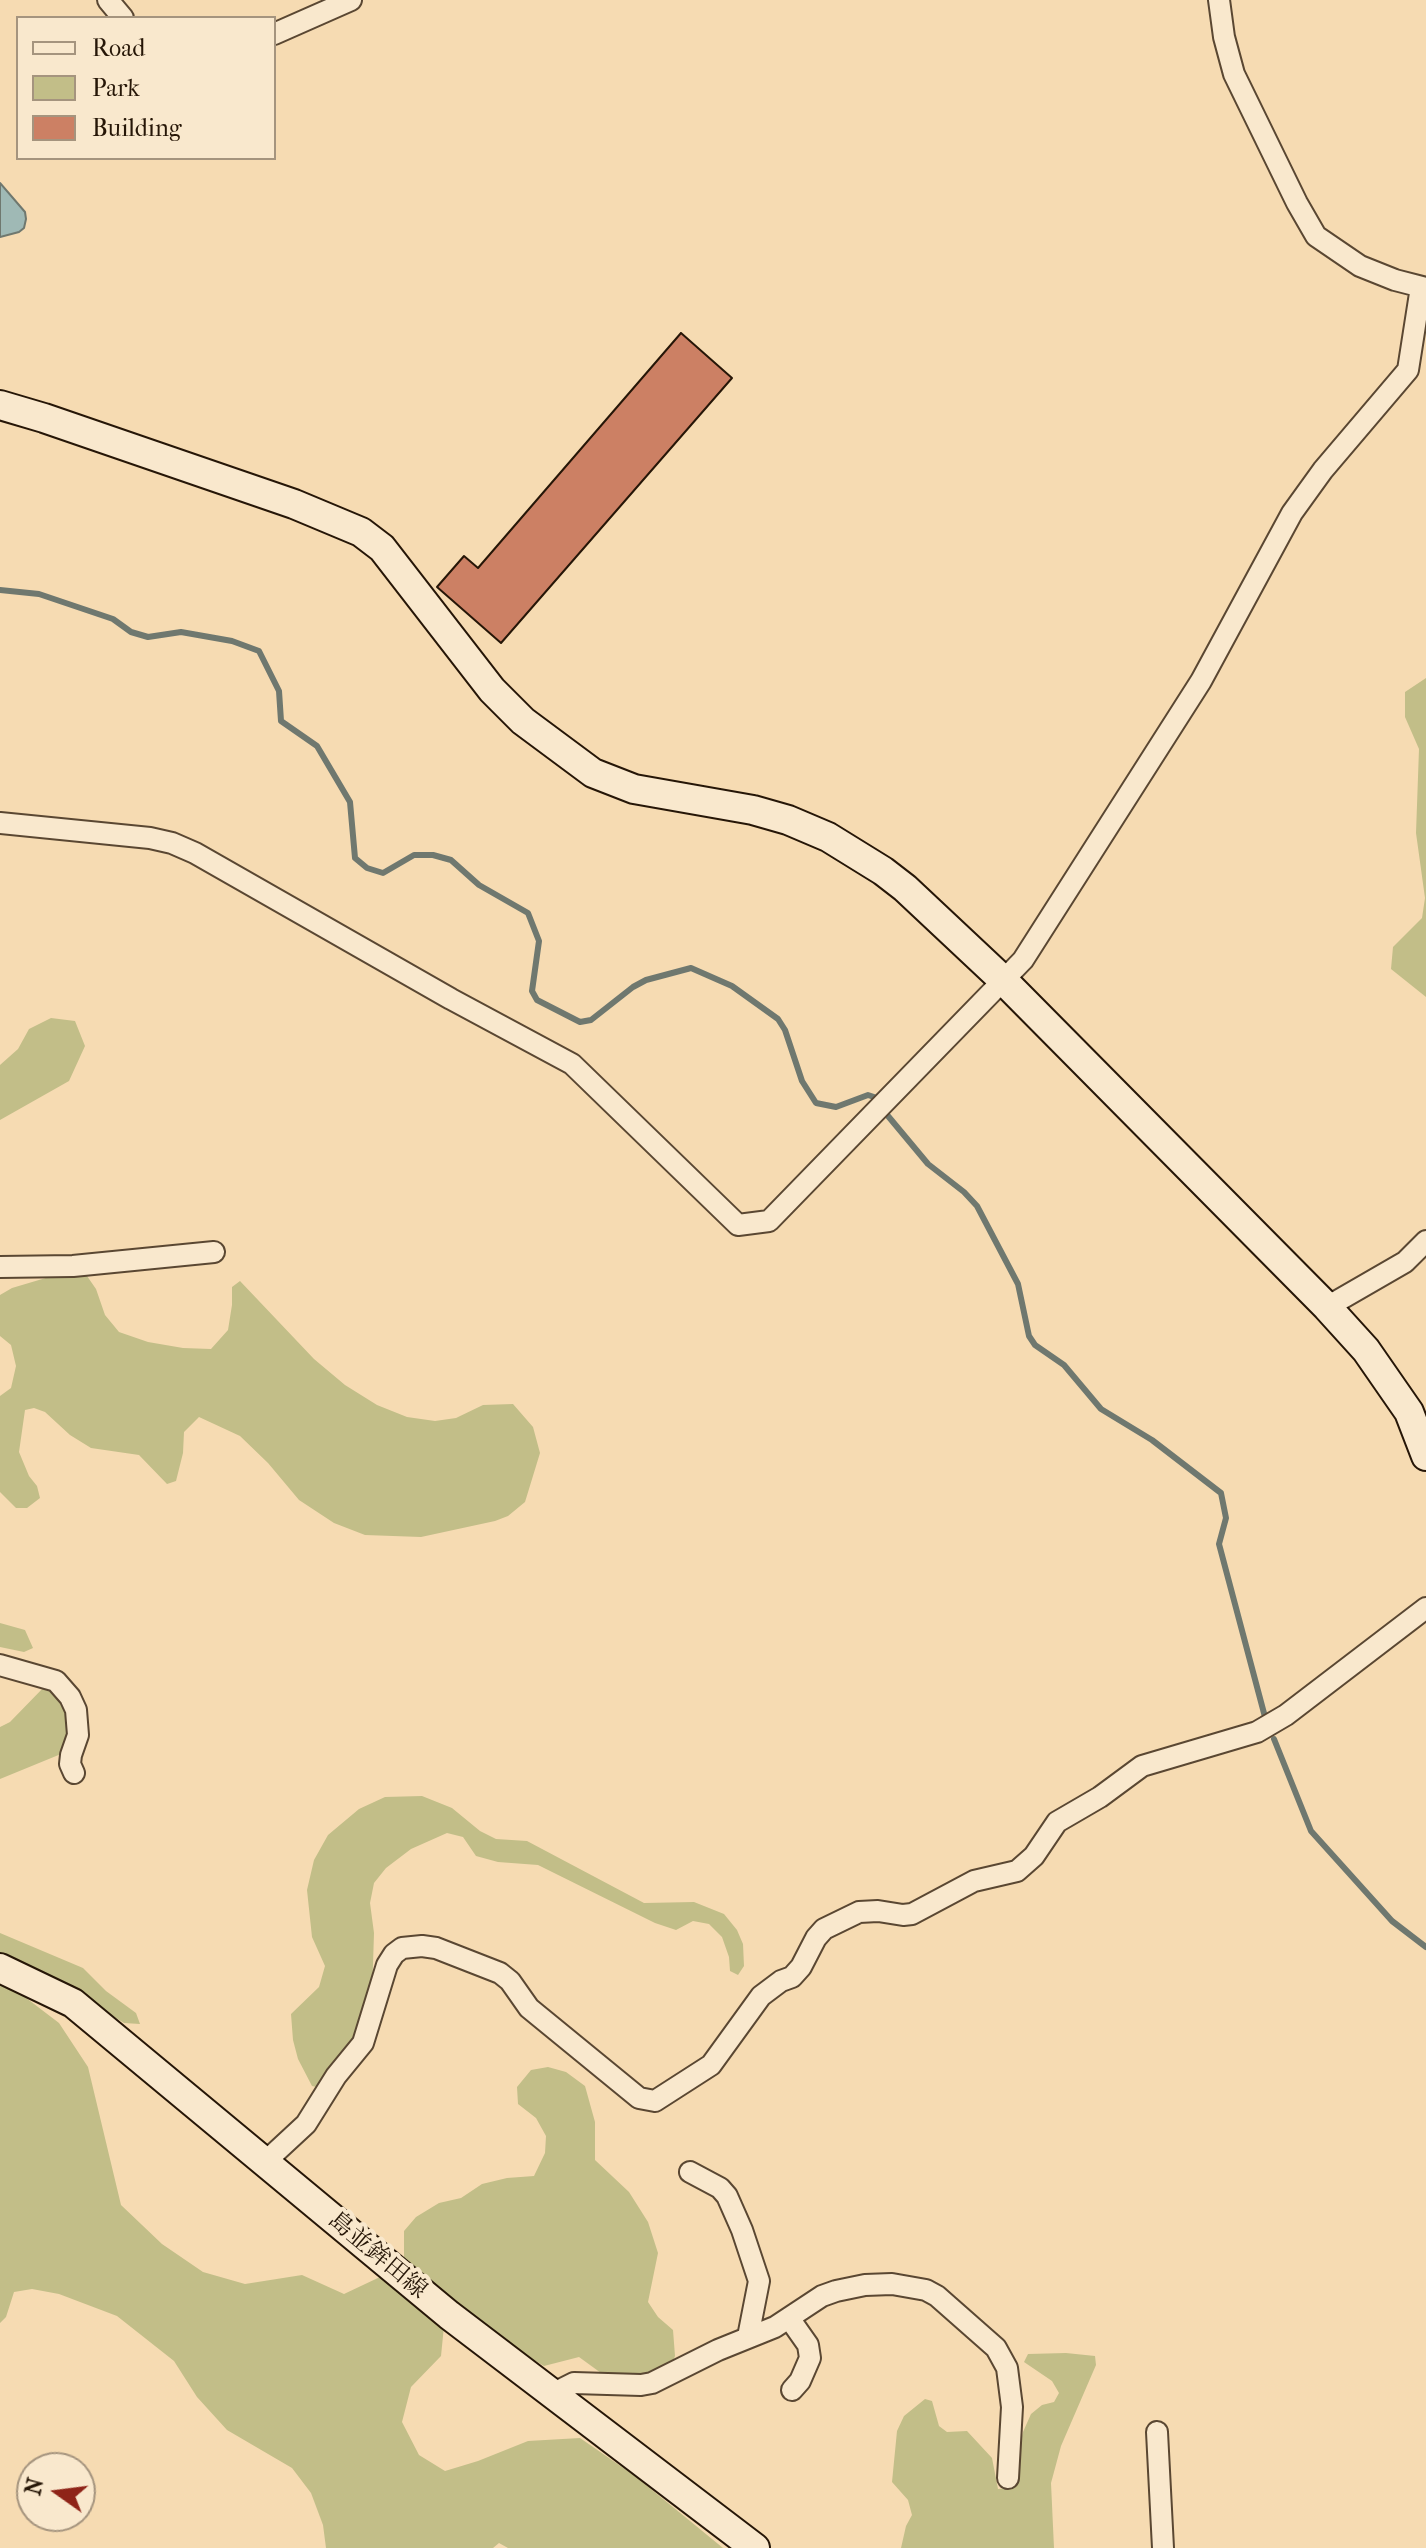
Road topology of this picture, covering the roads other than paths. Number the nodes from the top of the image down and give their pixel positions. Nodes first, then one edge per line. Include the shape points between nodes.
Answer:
1 (108, 0) edge
2 (351, 0) edge
3 (1219, 0) edge
4 (121, 16) edge
5 (276, 33) edge
6 (1424, 287) edge
7 (0, 405) edge
8 (0, 823) edge
9 (1002, 979) junction
10 (1426, 1241) edge
11 (214, 1252) dead end
12 (0, 1267) edge
13 (1327, 1307) junction
14 (1426, 1456) edge
15 (1426, 1608) edge
16 (0, 1665) edge
17 (74, 1773) dead end
18 (0, 1968) edge
19 (265, 2162) junction
20 (690, 2172) dead end
21 (789, 2318) junction
22 (748, 2337) junction
23 (792, 2390) dead end
24 (554, 2393) junction
25 (1157, 2432) dead end
26 (1008, 2478) dead end
27 (755, 2548) edge
28 (1163, 2548) edge

1 - 4 street
2 - 5 street
3 - 6 street via 1234,74 1316,236 1360,266
6 - 9 street via 1408,370 1292,513 1201,681 1023,960
7 - 9 street via 279,498 361,532 382,548 492,690 582,766 634,789 753,810 828,837 905,888
8 - 9 street via 150,838 218,865 572,1064 738,1225 769,1221
9 - 13 street
10 - 13 street via 1405,1262
11 - 12 street via 73,1266
13 - 14 street via 1366,1350 1409,1412
15 - 19 street via 1257,1732 1142,1766 1057,1822 1017,1871 974,1881 912,1914 859,1912 824,1929 792,1977 761,1996 718,2058 661,2099 639,2098 529,2008 500,1973 436,1948 402,1948 387,1965 363,2043 306,2124
16 - 17 street via 56,1681 70,1697 78,1727 70,1764
18 - 19 street, 島並鉾田線 via 73,2003
19 - 24 street, 島並鉾田線 via 449,2315
20 - 22 street via 720,2188 742,2230 759,2281
21 - 22 street
21 - 23 street via 808,2345 810,2358
21 - 26 street via 822,2296 865,2285 892,2284 937,2296 996,2348 1007,2368 1012,2407
22 - 24 street via 652,2383 574,2383
24 - 27 street, 島並鉾田線
25 - 28 street

